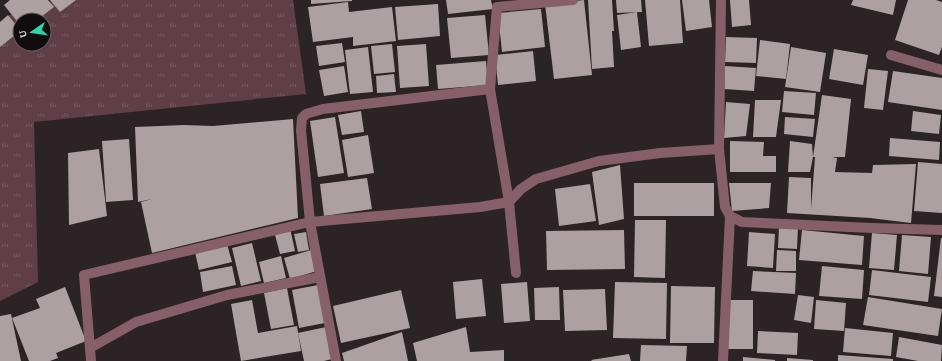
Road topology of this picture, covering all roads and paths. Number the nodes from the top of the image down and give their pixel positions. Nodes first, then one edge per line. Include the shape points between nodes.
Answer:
1 (573, 0) edge
2 (721, 0) edge
3 (891, 55) dead end
4 (942, 70) edge
5 (490, 89) junction
6 (719, 149) junction
7 (509, 202) junction
8 (730, 216) junction
9 (310, 222) junction
10 (942, 230) edge
11 (516, 273) dead end
12 (320, 278) junction
13 (90, 348) junction
14 (91, 361) edge
15 (336, 361) edge
16 (723, 361) edge

1 - 5 street via 497,7
2 - 6 street
3 - 4 street
5 - 7 street
5 - 9 street via 324,109 306,114 301,124
6 - 7 street via 599,160 536,179 521,189
6 - 8 street via 725,208
7 - 9 street via 480,207
7 - 11 street
8 - 10 street via 742,222
8 - 16 street
9 - 12 street
9 - 13 street via 84,275
12 - 13 street via 227,295 136,322
12 - 15 street
13 - 14 street

